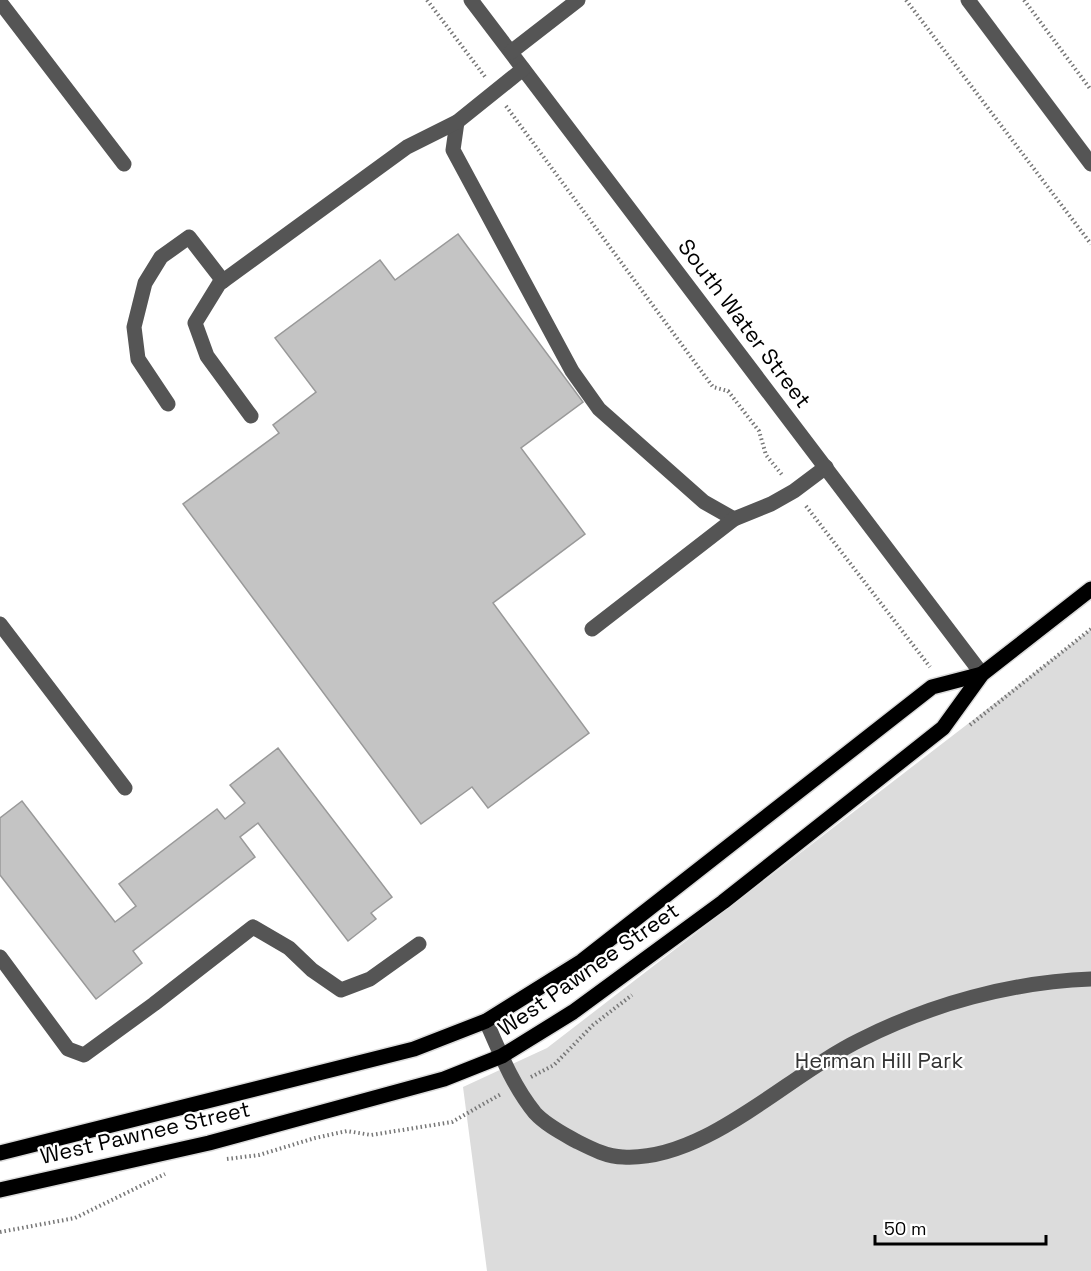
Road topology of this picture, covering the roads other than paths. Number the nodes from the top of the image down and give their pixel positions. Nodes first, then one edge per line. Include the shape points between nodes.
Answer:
1 (471, 0) edge
2 (578, 0) edge
3 (968, 0) edge
4 (0, 2) edge
5 (511, 52) junction
6 (523, 69) junction
7 (457, 122) junction
8 (124, 164) dead end
9 (1091, 164) edge
10 (223, 281) junction
11 (168, 404) dead end
12 (251, 416) dead end
13 (826, 467) junction
14 (734, 519) junction
15 (1091, 589) edge
16 (0, 624) edge
17 (592, 629) dead end
18 (982, 674) junction
19 (125, 788) dead end
20 (419, 945) dead end
21 (0, 957) edge
22 (1091, 979) edge
23 (486, 1021) junction
24 (502, 1056) junction
25 (0, 1153) edge
26 (0, 1190) edge

1 - 5 street, South Water Street
2 - 5 street
3 - 9 street
4 - 8 street
5 - 6 street, South Water Street
6 - 7 street
6 - 13 street, South Water Street
7 - 10 street via 407,147
7 - 14 street via 453,150 572,371 599,410 704,502
10 - 11 street via 189,237 161,257 145,284 134,327 138,359
10 - 12 street via 195,323 207,356
13 - 14 street via 794,491
13 - 18 street, South Water Street
14 - 17 street
15 - 18 main road, West Pawnee Street
16 - 19 street
18 - 23 main road, West Pawnee Street via 932,687 582,961
18 - 24 main road, West Pawnee Street via 943,728 695,923 573,1012
20 - 21 street via 370,979 341,990 289,948 254,927 84,1055 68,1049
22 - 24 street via 1054,980 986,993 913,1016 858,1040 707,1137 651,1156 621,1157 592,1149 551,1126 536,1114 516,1086
23 - 24 street
23 - 25 main road, West Pawnee Street via 414,1049
24 - 26 main road, West Pawnee Street via 444,1078 220,1140

